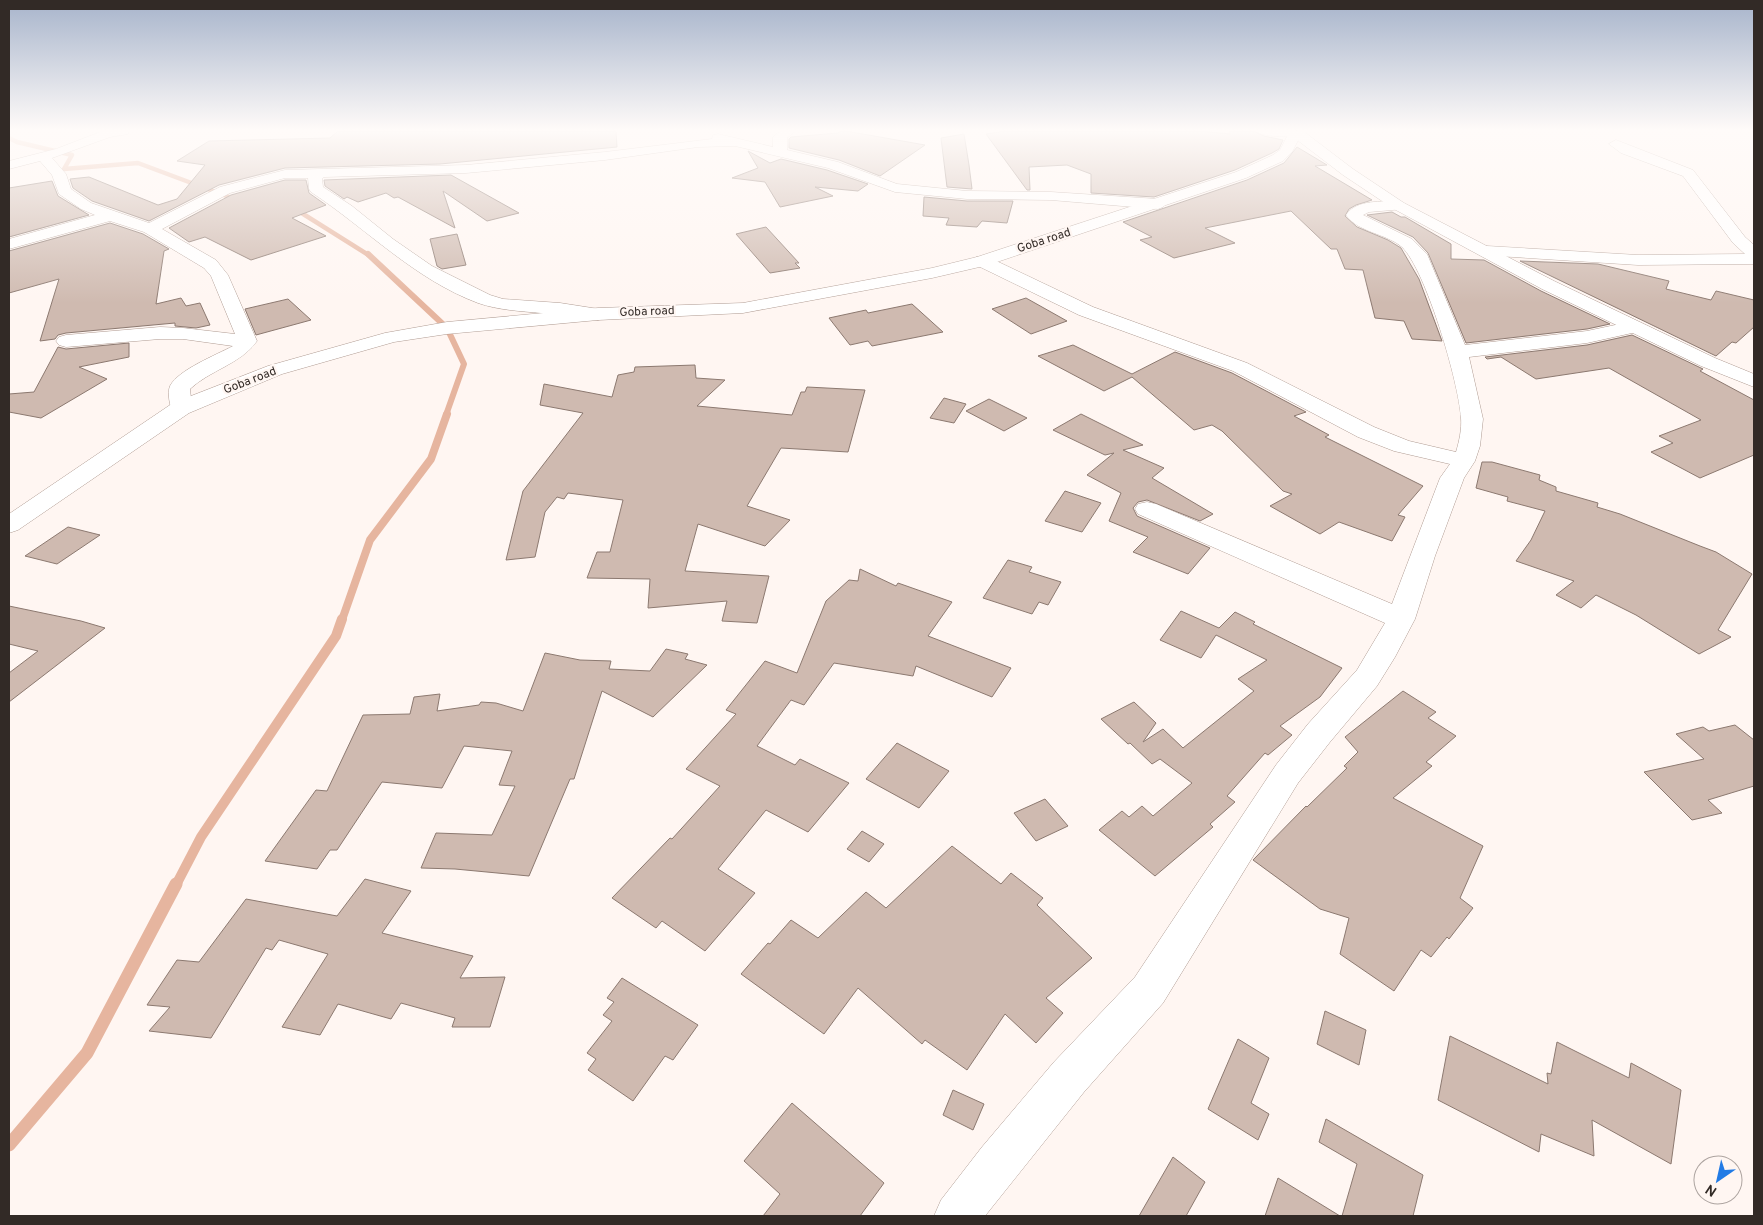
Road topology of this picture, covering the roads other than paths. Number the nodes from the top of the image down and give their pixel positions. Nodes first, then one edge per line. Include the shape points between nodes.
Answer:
1 (63, 188) edge
2 (232, 188) edge
3 (316, 188) edge
4 (896, 188) edge
5 (1200, 188) edge
6 (1372, 188) edge
7 (1700, 188) edge
8 (1158, 204) junction
9 (1399, 206) junction
10 (110, 216) junction
11 (150, 230) junction
12 (9, 244) edge
13 (1487, 251) junction
14 (1754, 253) edge
15 (1754, 259) edge
16 (982, 261) junction
17 (598, 314) junction
18 (1634, 327) junction
19 (247, 341) junction
20 (66, 342) dead end
21 (1458, 352) junction
22 (1754, 381) edge
23 (181, 408) junction
24 (1464, 461) junction
25 (1147, 509) dead end
26 (9, 525) edge
27 (1401, 619) junction
28 (957, 1216) edge

1 - 10 street via 86,206
2 - 11 street
3 - 17 street via 426,270 484,298 503,304
4 - 8 street via 967,195 1067,196
5 - 8 street, Goba road
6 - 9 street
7 - 14 street via 1739,240
8 - 16 street, Goba road
9 - 13 street
9 - 21 street via 1358,210 1354,215 1406,242 1421,258
10 - 11 street
10 - 12 street
11 - 19 street via 210,264 219,275
13 - 15 street via 1646,260
13 - 18 street
16 - 17 street, Goba road via 888,283 743,308
16 - 24 street via 1086,311 1240,367 1366,432 1402,446
17 - 23 street, Goba road via 462,326 392,338 275,370
18 - 21 street via 1587,337
18 - 22 street
19 - 20 street via 143,333
19 - 23 street via 241,349 192,376 179,388
21 - 24 street via 1472,419
23 - 26 street, Goba road
24 - 27 street via 1452,478
25 - 27 street
27 - 28 street via 1367,678 1287,774 1149,990 1069,1077

